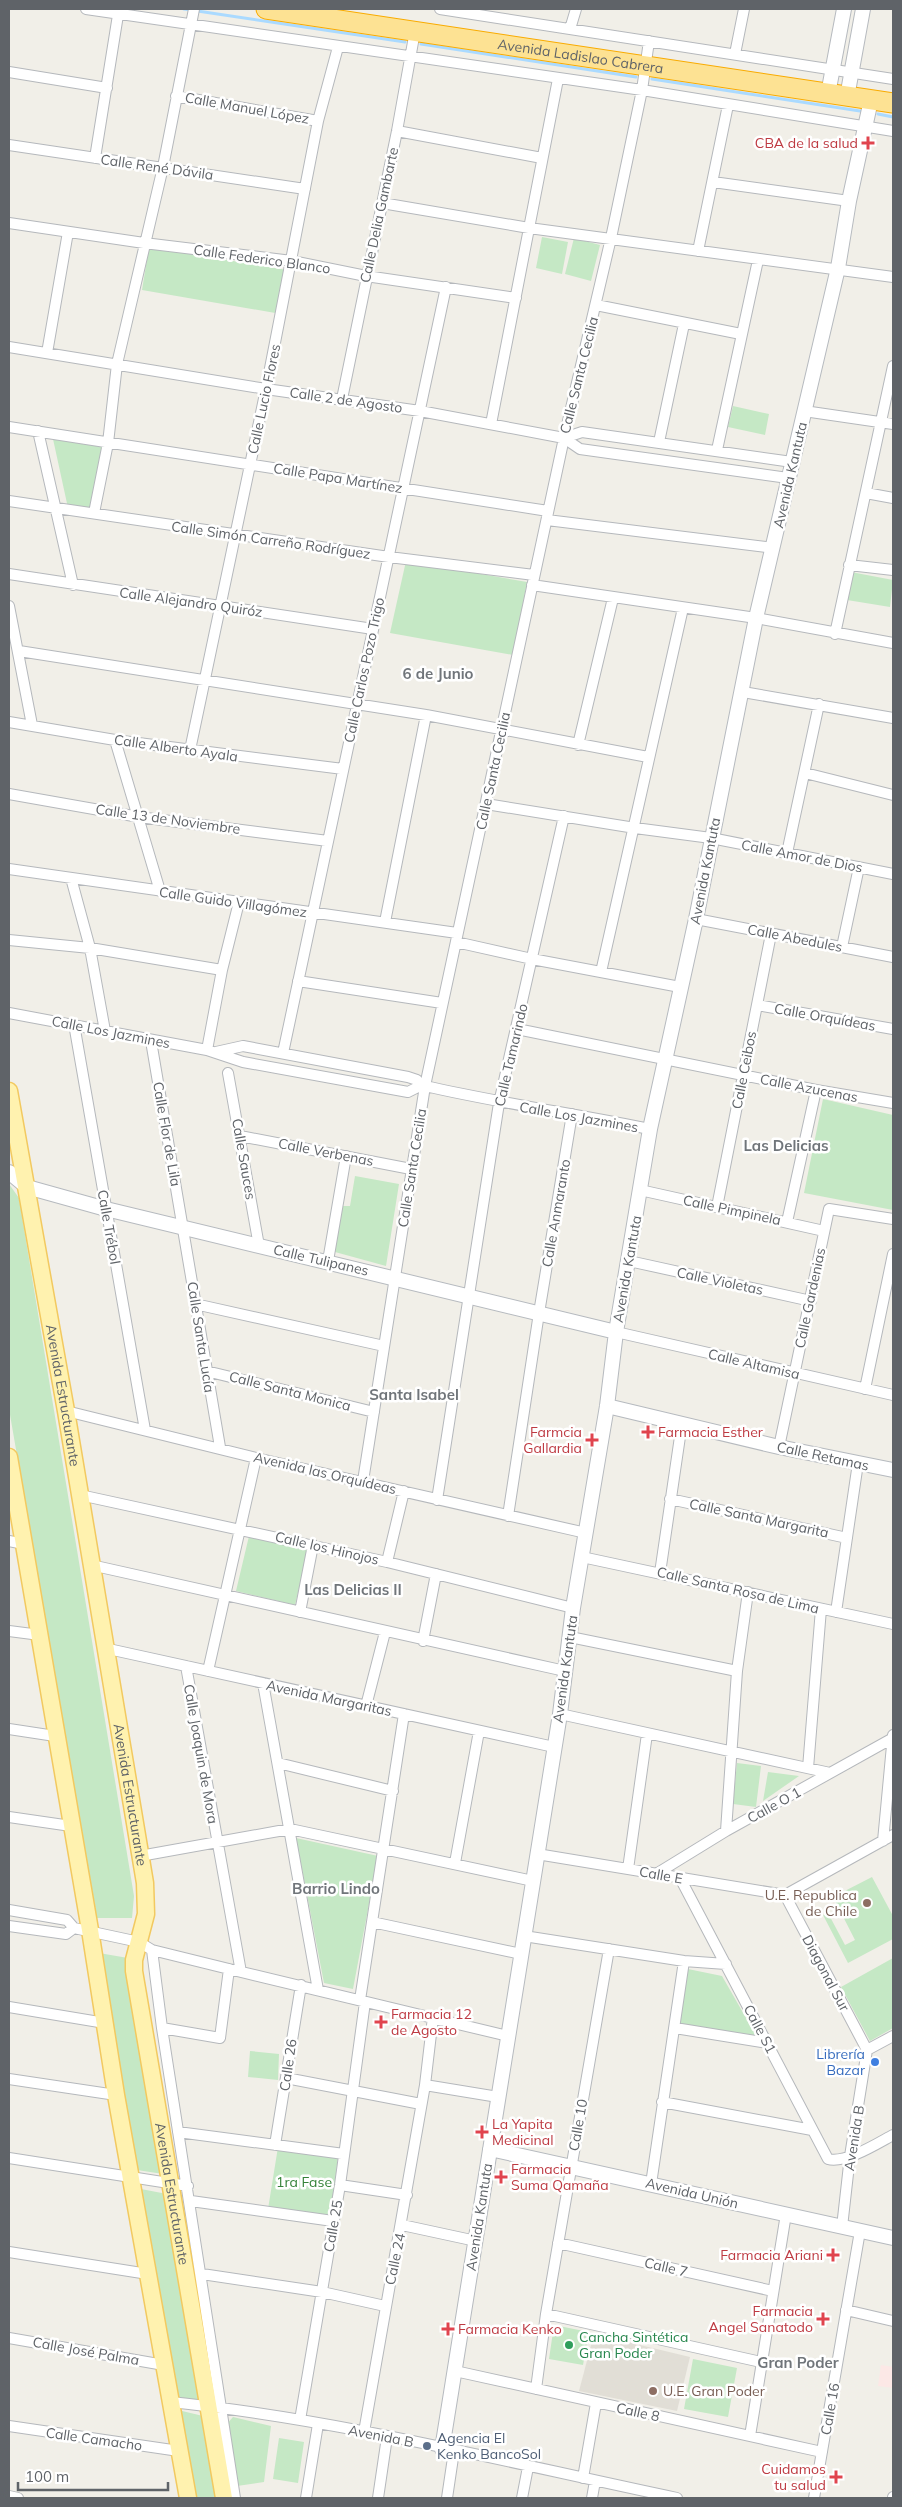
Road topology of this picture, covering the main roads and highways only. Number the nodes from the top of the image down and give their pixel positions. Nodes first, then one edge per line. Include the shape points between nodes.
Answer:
1 (272, 9) edge
2 (893, 103) edge
3 (9, 1091) edge
4 (9, 1457) edge
5 (16, 1543) edge
6 (188, 2498) edge
7 (224, 2498) edge

1 - 2 highway, Avenida Ladislao Cabrera
3 - 7 main road, Avenida Estructurante via 145,1884 146,1946 134,1960 134,1971 171,2184 215,2407
4 - 5 main road
5 - 6 main road via 40,1635 71,1826 82,1929 105,2023

